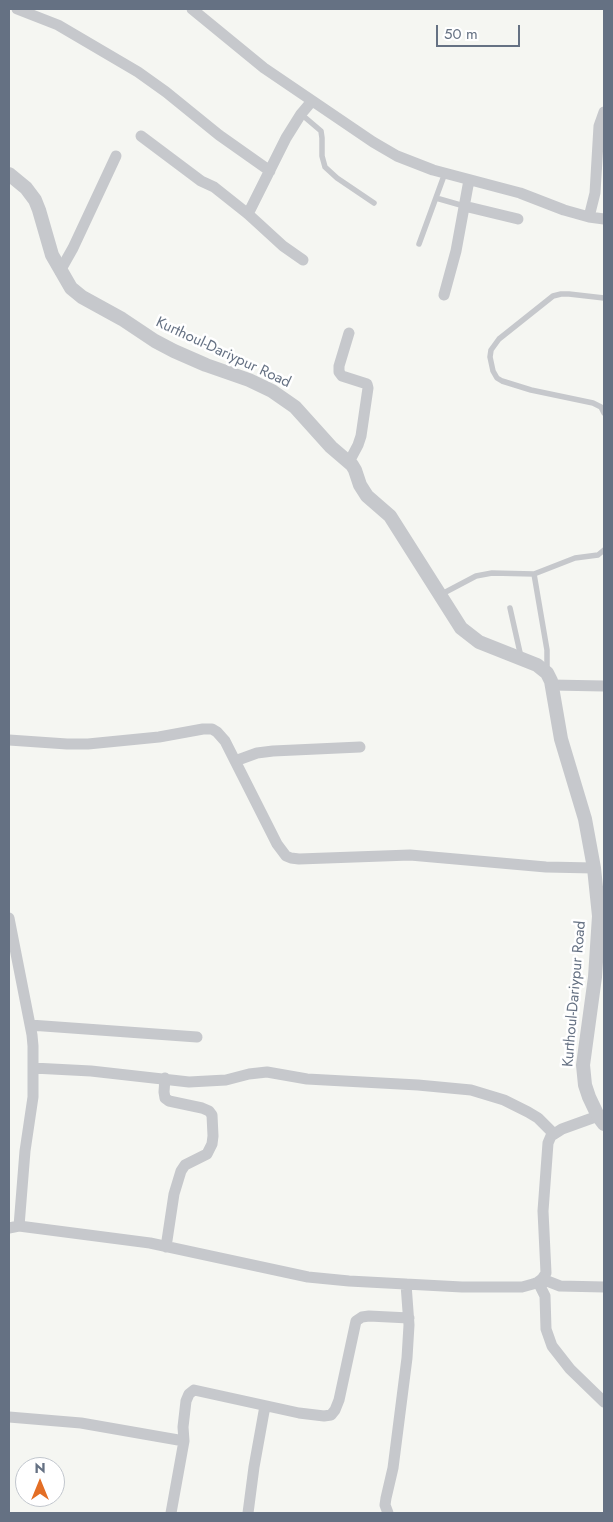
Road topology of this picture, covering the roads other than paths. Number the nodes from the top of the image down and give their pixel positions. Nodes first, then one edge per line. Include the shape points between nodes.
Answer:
1 (17, 9) edge
2 (192, 9) edge
3 (312, 101) junction
4 (604, 112) edge
5 (301, 114) junction
6 (141, 136) dead end
7 (601, 143) edge
8 (116, 156) dead end
9 (270, 171) junction
10 (445, 173) junction
11 (9, 174) edge
12 (469, 180) junction
13 (600, 193) edge
14 (436, 198) junction
15 (374, 203) dead end
16 (464, 206) junction
17 (248, 214) junction
18 (589, 217) junction
19 (518, 219) dead end
20 (604, 219) edge
21 (418, 244) dead end
22 (303, 260) dead end
23 (60, 271) junction
24 (444, 295) dead end
25 (604, 298) edge
26 (348, 333) dead end
27 (604, 410) edge
28 (348, 462) junction
29 (604, 550) edge
30 (534, 574) junction
31 (440, 595) junction
32 (510, 608) dead end
33 (522, 660) junction
34 (549, 679) junction
35 (604, 686) edge
36 (9, 740) edge
37 (360, 747) dead end
38 (235, 760) junction
39 (594, 868) junction
40 (601, 917) edge
41 (9, 918) edge
42 (601, 941) edge
43 (11, 942) edge
44 (30, 1025) junction
45 (197, 1036) dead end
46 (32, 1068) junction
47 (165, 1078) junction
48 (601, 1120) edge
49 (554, 1134) junction
50 (14, 1203) edge
51 (14, 1227) edge
52 (166, 1247) junction
53 (540, 1280) junction
54 (406, 1284) junction
55 (604, 1287) edge
56 (409, 1318) junction
57 (604, 1402) edge
58 (265, 1406) junction
59 (9, 1416) edge
60 (184, 1441) junction
61 (171, 1513) edge
62 (248, 1513) edge
63 (388, 1513) edge

1 - 9 street via 58,26 138,72
2 - 3 street via 264,68
3 - 5 street
3 - 10 street via 397,156
4 - 7 street via 599,126
5 - 9 street
5 - 15 lane via 321,131 325,167
6 - 17 street
7 - 13 street
8 - 23 street
9 - 17 street
10 - 12 street
10 - 14 lane
11 - 23 street, Kurthoul-Dariypur Road via 35,200
12 - 16 street
12 - 18 street via 520,193
13 - 18 street
14 - 16 lane
14 - 21 lane
16 - 19 street
16 - 24 street
17 - 22 street
18 - 20 street
23 - 28 street, Kurthoul-Dariypur Road via 71,288 82,297 122,318 155,341 206,365 249,380 281,397 295,407
25 - 27 lane via 570,294 553,296 499,338 490,356 493,371 502,381 592,403
26 - 28 street via 339,372 366,384 368,388 361,436
28 - 31 street, Kurthoul-Dariypur Road via 367,496 390,516
29 - 30 lane via 598,555 574,558
30 - 31 lane via 476,576
30 - 34 lane
31 - 33 street, Kurthoul-Dariypur Road via 470,637
32 - 33 lane
33 - 34 street, Kurthoul-Dariypur Road via 538,665
34 - 35 street
34 - 39 street, Kurthoul-Dariypur Road via 561,739 586,819
36 - 38 street via 88,744 212,729 225,741
37 - 38 street via 273,751
38 - 39 street via 277,844 291,858 410,856
39 - 40 street, Kurthoul-Dariypur Road
40 - 42 street, Kurthoul-Dariypur Road
41 - 43 street
42 - 48 street, Kurthoul-Dariypur Road via 583,1065 585,1086
43 - 44 street
44 - 45 street
44 - 46 street
46 - 47 street
46 - 50 street via 33,1097
47 - 49 street via 189,1082 217,1081 267,1072 307,1079 471,1090 528,1112
47 - 52 street via 164,1092 168,1101 209,1111 213,1136 211,1150 185,1165 181,1171
48 - 49 street via 562,1129
49 - 53 street via 548,1143 543,1211 546,1273
50 - 51 street
51 - 52 street
52 - 54 street via 308,1277
53 - 54 street via 514,1287
53 - 55 street via 560,1286
53 - 57 street via 545,1296 546,1329 552,1346
54 - 56 street
56 - 58 street via 369,1316 356,1321 339,1400 331,1414 324,1416
56 - 63 street via 406,1373 385,1505
58 - 60 street via 194,1390 186,1401
58 - 62 street
59 - 60 street via 81,1423
60 - 61 street

